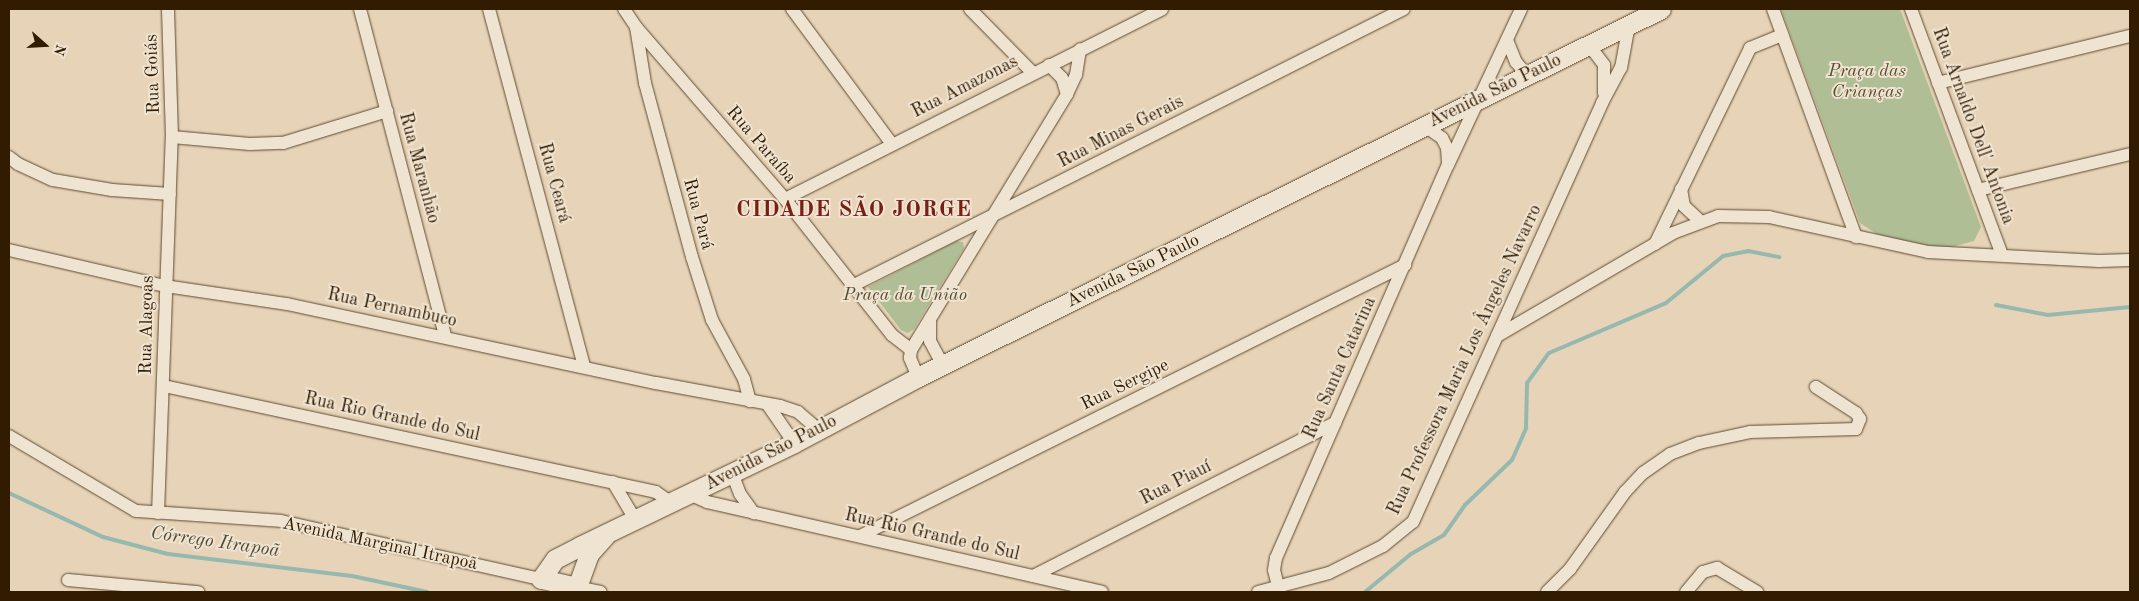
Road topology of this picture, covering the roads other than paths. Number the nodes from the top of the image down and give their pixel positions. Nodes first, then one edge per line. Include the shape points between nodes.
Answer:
1 (168, 9) edge
2 (360, 9) edge
3 (624, 9) edge
4 (792, 9) edge
5 (970, 9) edge
6 (1162, 9) edge
7 (1404, 9) edge
8 (1521, 9) edge
9 (1661, 9) edge
10 (1773, 9) edge
11 (491, 10) edge
12 (1914, 10) edge
13 (1629, 25) junction
14 (636, 28) junction
15 (1783, 35) junction
16 (2130, 36) edge
17 (1507, 40) junction
18 (1589, 45) junction
19 (1080, 49) junction
20 (1049, 65) junction
21 (1032, 72) junction
22 (1527, 75) junction
23 (1938, 83) junction
24 (1067, 94) junction
25 (1478, 100) junction
26 (1602, 103) junction
27 (387, 111) junction
28 (1425, 126) junction
29 (172, 137) junction
30 (892, 144) junction
31 (2130, 154) edge
32 (9, 157) edge
33 (1448, 165) junction
34 (1681, 189) junction
35 (1978, 190) junction
36 (170, 194) junction
37 (785, 199) junction
38 (995, 216) junction
39 (1700, 221) junction
40 (1856, 237) junction
41 (1655, 244) junction
42 (9, 250) edge
43 (2002, 254) junction
44 (2130, 260) edge
45 (1405, 265) junction
46 (854, 285) junction
47 (165, 286) junction
48 (930, 318) junction
49 (445, 336) junction
50 (1497, 336) junction
51 (911, 350) junction
52 (943, 365) junction
53 (584, 367) junction
54 (918, 377) junction
55 (164, 386) junction
56 (1816, 387) dead end
57 (750, 401) junction
58 (768, 405) junction
59 (1335, 423) junction
60 (819, 430) junction
61 (9, 436) edge
62 (794, 442) junction
63 (732, 473) junction
64 (613, 482) junction
65 (690, 494) junction
66 (671, 503) junction
67 (754, 512) junction
68 (158, 513) junction
69 (636, 521) junction
70 (605, 536) junction
71 (860, 536) junction
72 (1033, 576) junction
73 (68, 580) dead end
74 (548, 584) edge
75 (1278, 586) junction
76 (577, 587) junction
77 (198, 592) edge
78 (600, 592) edge
79 (1102, 592) edge
80 (1258, 592) edge
81 (1546, 592) edge
82 (1686, 592) edge
83 (1757, 592) edge

1 - 29 street, Rua Goiás
2 - 27 street, Rua Maranhão
3 - 14 street, Rua Paraíba
4 - 30 street
5 - 21 street
6 - 19 street, Rua Amazonas
7 - 38 street, Rua Minas Gerais
8 - 17 street, Rua Santa Catarina
9 - 13 main road, Avenida São Paulo
10 - 15 street
11 - 53 street, Rua Ceará
12 - 23 street, Rua Arnaldo Dell' Antonia
13 - 18 main road, Avenida São Paulo
13 - 26 street, Rua Professora Maria Los Ângeles Navarro via 1621,68
14 - 37 street, Rua Paraíba
14 - 57 street, Rua Pará via 646,84 692,257 712,320 744,379
15 - 34 street via 1750,48
15 - 40 street
16 - 23 street
17 - 22 street via 1516,62
17 - 25 street, Rua Santa Catarina
18 - 22 main road, Avenida São Paulo
18 - 26 street, Rua Professora Maria Los Ângeles Navarro via 1601,58 1605,72
19 - 20 street, Rua Amazonas
19 - 24 street via 1076,76
20 - 21 street, Rua Amazonas
20 - 24 street via 1062,78
21 - 30 street, Rua Amazonas
22 - 25 main road, Avenida São Paulo
23 - 35 street, Rua Arnaldo Dell' Antonia
24 - 38 street
25 - 28 main road, Avenida São Paulo
25 - 33 street, Rua Santa Catarina
26 - 50 street, Rua Professora Maria Los Ângeles Navarro
27 - 29 street via 283,143 250,144
27 - 49 street, Rua Maranhão
28 - 33 street via 1442,138 1447,148
28 - 52 main road, Avenida São Paulo
29 - 36 street, Rua Alagoas
30 - 37 street, Rua Amazonas
31 - 35 street
32 - 36 street via 53,180
33 - 45 street, Rua Santa Catarina
34 - 39 street via 1684,206
34 - 41 street
35 - 43 street, Rua Arnaldo Dell' Antonia
36 - 47 street, Rua Alagoas
37 - 46 street, Rua Paraíba
38 - 46 street, Rua Minas Gerais
38 - 48 street
39 - 40 street via 1718,216 1769,216
39 - 41 street
40 - 43 street via 1928,252
41 - 50 street
42 - 47 street, Rua Pernambuco
43 - 44 street
45 - 59 street, Rua Santa Catarina
45 - 71 street, Rua Sergipe
46 - 51 street, Rua Paraíba via 892,335
47 - 49 street, Rua Pernambuco via 287,304
47 - 55 street, Rua Alagoas
48 - 51 street
48 - 52 street via 930,341
49 - 53 street, Rua Pernambuco
50 - 75 street, Rua Professora Maria Los Ângeles Navarro via 1413,522 1384,546 1329,572
51 - 54 street via 910,358
52 - 54 main road, Avenida São Paulo
53 - 57 street, Rua Pernambuco
54 - 60 main road, Avenida São Paulo
55 - 64 street, Rua Rio Grande do Sul
55 - 68 street, Rua Alagoas
56 - 81 street via 1856,414 1860,419 1856,430 1750,432 1699,443 1670,454 1643,473 1624,492 1570,569
57 - 58 street, Rua Pernambuco
58 - 60 street, Rua Pernambuco via 798,412
58 - 62 street
59 - 72 street, Rua Piauí
59 - 75 street, Rua Santa Catarina via 1276,558 1274,570
60 - 62 main road, Avenida São Paulo
61 - 68 street, Avenida Marginal Itrapoã via 112,500 136,511
62 - 63 main road, Avenida São Paulo
63 - 65 main road, Avenida São Paulo
63 - 67 street via 740,494
64 - 66 street, Rua Rio Grande do Sul via 656,492
64 - 69 street
65 - 66 main road, Avenida São Paulo
65 - 67 street, Rua Rio Grande do Sul via 707,502
66 - 69 main road, Avenida São Paulo
67 - 71 street, Rua Rio Grande do Sul
68 - 74 street, Avenida Marginal Itrapoã via 281,522
69 - 70 main road, Avenida São Paulo
70 - 74 main road, Avenida São Paulo via 555,559
70 - 76 main road, Avenida São Paulo via 586,558
71 - 72 street, Rua Rio Grande do Sul
72 - 79 street, Rua Rio Grande do Sul
73 - 77 street
74 - 76 main road, Avenida Marginal Itrapoã
75 - 80 street
76 - 78 street, Avenida Marginal Itrapoã
82 - 83 street via 1703,572 1717,568 1724,569

